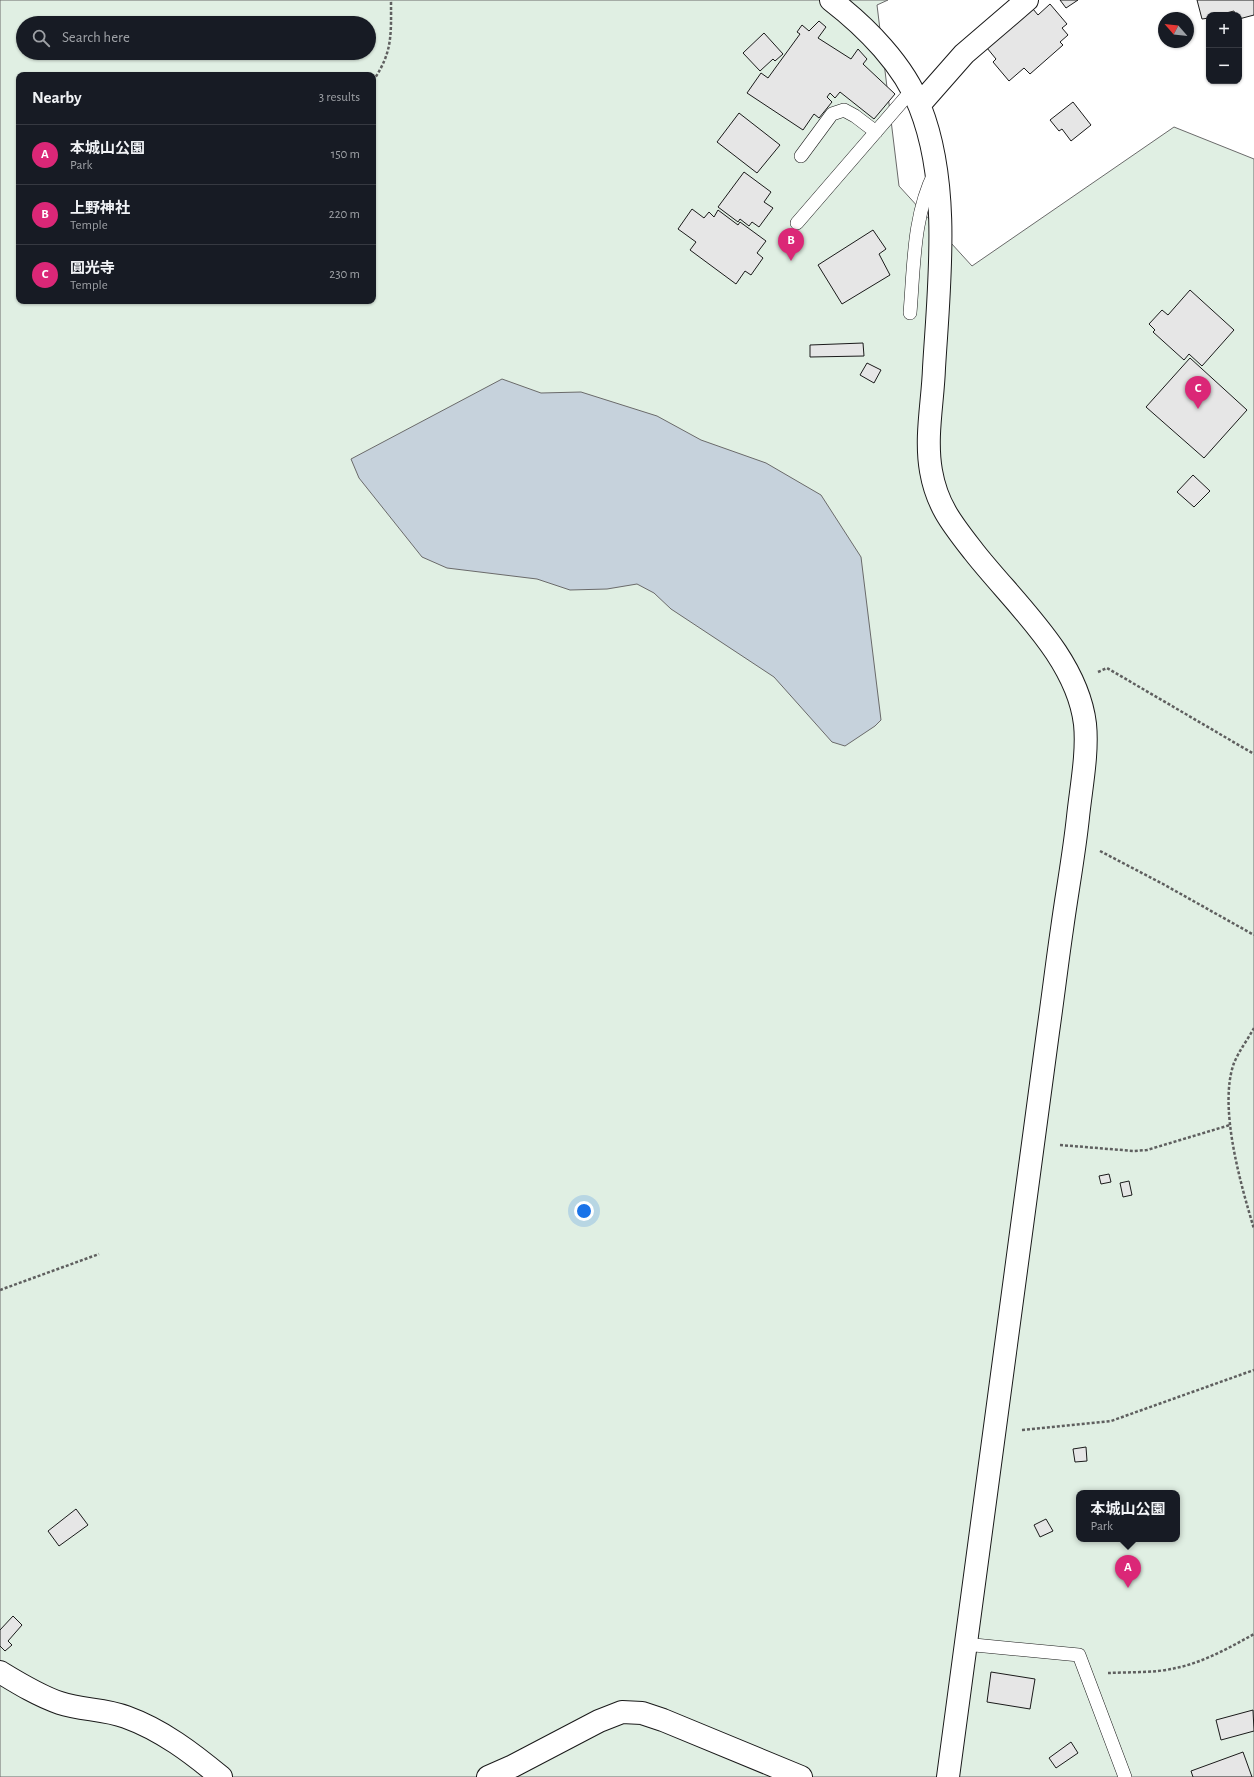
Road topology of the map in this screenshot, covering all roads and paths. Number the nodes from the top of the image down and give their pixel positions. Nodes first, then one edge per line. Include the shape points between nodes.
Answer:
1 (391, 0) edge
2 (830, 0) edge
3 (1027, 0) edge
4 (376, 77) edge
5 (916, 97) junction
6 (876, 132) junction
7 (801, 156) dead end
8 (936, 170) junction
9 (797, 223) dead end
10 (910, 313) dead end
11 (1074, 683) junction
12 (1254, 754) edge
13 (1075, 843) junction
14 (1254, 935) edge
15 (1254, 1028) edge
16 (1230, 1125) junction
17 (1033, 1143) junction
18 (1254, 1229) edge
19 (99, 1254) dead end
20 (0, 1290) edge
21 (1254, 1370) edge
22 (996, 1427) junction
23 (1254, 1634) edge
24 (964, 1644) junction
25 (0, 1672) edge
26 (1086, 1674) junction
27 (222, 1777) edge
28 (488, 1777) edge
29 (801, 1777) edge
30 (948, 1777) edge
31 (1125, 1777) edge

1 - 4 path via 389,50
2 - 5 street via 860,24 877,42
3 - 5 street
5 - 6 lane
5 - 8 street via 931,142
6 - 7 lane via 844,110 832,114
6 - 9 lane
8 - 10 lane via 927,187 919,219
8 - 11 street via 941,223 935,366 928,449 931,473 941,507 955,528 1056,651
11 - 12 path via 1107,668
11 - 13 street via 1085,725
13 - 14 path via 1106,854
13 - 17 street
15 - 16 path via 1234,1063 1229,1095
16 - 17 path via 1147,1150
16 - 18 path via 1242,1190
17 - 22 street
19 - 20 path
21 - 22 path via 1110,1421 1010,1431
22 - 24 street
23 - 26 path via 1199,1662 1174,1669
24 - 26 lane via 1079,1655
24 - 30 street
25 - 27 street via 59,1703 125,1716 154,1729 189,1751
26 - 31 lane
28 - 29 street via 622,1712 642,1713 662,1720

